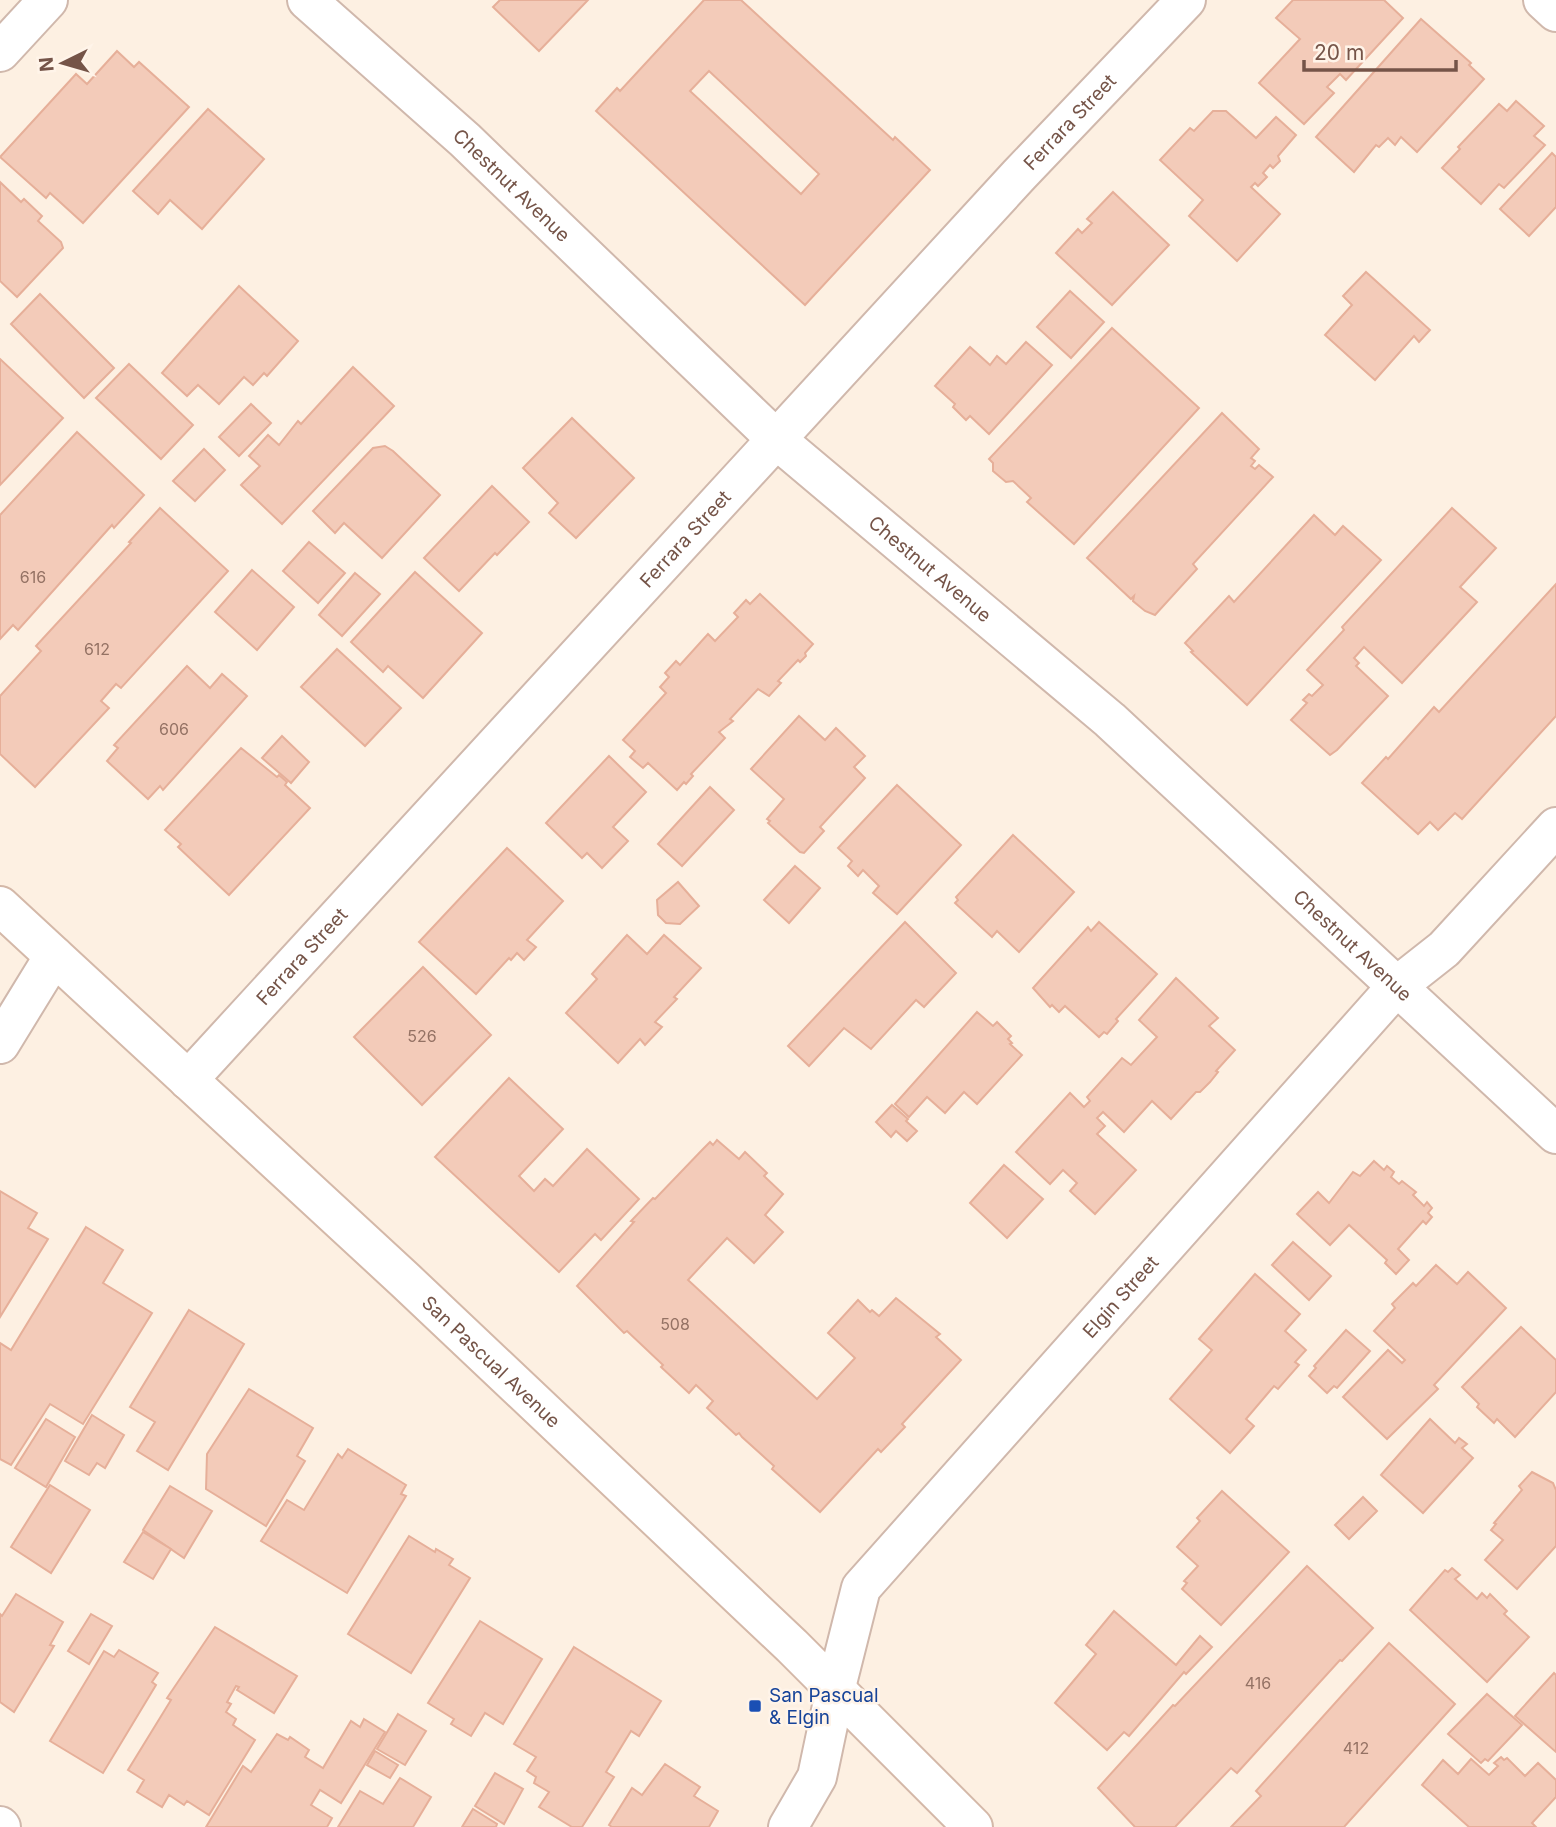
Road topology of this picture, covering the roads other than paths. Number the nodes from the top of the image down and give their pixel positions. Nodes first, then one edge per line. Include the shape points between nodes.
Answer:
1 (48, 0) edge
2 (307, 0) edge
3 (1186, 0) edge
4 (1543, 0) edge
5 (1556, 12) edge
6 (0, 52) edge
7 (776, 440) junction
8 (1556, 827) edge
9 (0, 906) edge
10 (54, 956) junction
11 (1397, 986) junction
12 (0, 1044) edge
13 (188, 1080) junction
14 (1556, 1134) edge
15 (836, 1687) junction
16 (788, 1827) edge
17 (973, 1827) edge

1 - 6 street
2 - 7 street, Chestnut Avenue via 465,140
3 - 7 street, Ferrara Street
4 - 5 street
7 - 11 street, Chestnut Avenue via 1110,720
7 - 13 street, Ferrara Street
8 - 11 street, Elgin Street via 1444,949
9 - 10 street, San Pascual Avenue
10 - 12 street
10 - 13 street, San Pascual Avenue
11 - 14 street, Chestnut Avenue
11 - 15 street, Elgin Street via 861,1588
13 - 15 street, San Pascual Avenue
15 - 16 street, Elgin Street via 817,1777
15 - 17 street, San Pascual Avenue

